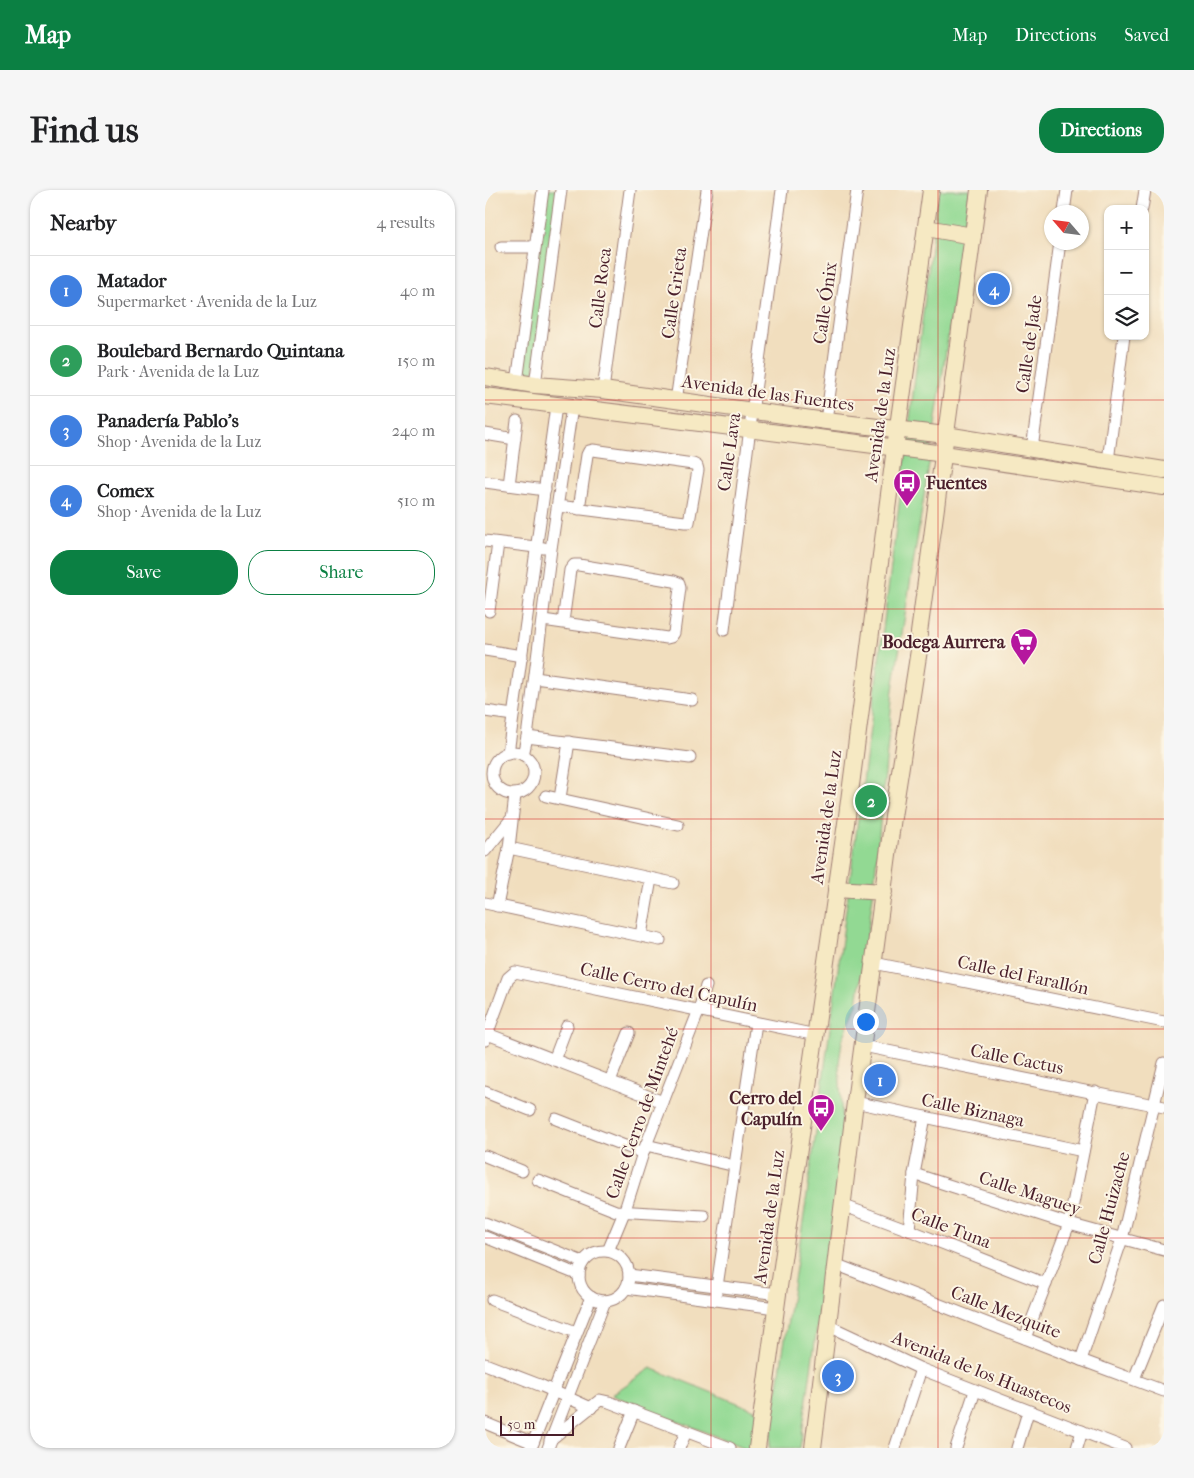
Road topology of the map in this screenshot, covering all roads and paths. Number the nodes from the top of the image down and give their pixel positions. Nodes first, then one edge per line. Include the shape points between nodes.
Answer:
1 (543, 190) edge
2 (561, 190) edge
3 (630, 190) edge
4 (707, 190) edge
5 (782, 190) edge
6 (857, 190) edge
7 (931, 190) edge
8 (979, 190) edge
9 (1067, 190) edge
10 (1145, 190) edge
11 (1065, 205) edge
12 (1143, 205) edge
13 (925, 228) junction
14 (973, 236) junction
15 (501, 247) dead end
16 (535, 247) junction
17 (1059, 250) edge
18 (1123, 340) edge
19 (485, 376) edge
20 (517, 382) junction
21 (535, 384) junction
22 (603, 390) junction
23 (485, 396) edge
24 (676, 401) junction
25 (564, 407) junction
26 (753, 411) junction
27 (517, 421) dead end
28 (826, 422) junction
29 (750, 428) junction
30 (897, 430) junction
31 (485, 434) edge
32 (946, 435) junction
33 (515, 438) junction
34 (1009, 445) junction
35 (895, 448) junction
36 (1032, 449) junction
37 (943, 454) junction
38 (985, 460) junction
39 (1108, 461) junction
40 (1164, 470) edge
41 (485, 482) edge
42 (509, 485) junction
43 (1164, 487) edge
44 (545, 490) junction
45 (558, 506) junction
46 (579, 509) junction
47 (485, 540) edge
48 (498, 542) junction
49 (537, 548) junction
50 (551, 549) junction
51 (488, 590) edge
52 (489, 611) dead end
53 (543, 620) junction
54 (563, 622) junction
55 (724, 630) dead end
56 (485, 650) edge
57 (522, 656) junction
58 (535, 678) junction
59 (693, 700) dead end
60 (485, 711) edge
61 (513, 714) junction
62 (527, 737) junction
63 (569, 742) junction
64 (508, 753) junction
65 (523, 755) junction
66 (690, 758) dead end
67 (515, 795) junction
68 (546, 796) dead end
69 (560, 798) junction
70 (513, 818) junction
71 (678, 825) dead end
72 (509, 848) junction
73 (485, 851) edge
74 (651, 879) junction
75 (673, 883) dead end
76 (836, 889) junction
77 (884, 892) junction
78 (485, 903) edge
79 (497, 906) junction
80 (641, 935) junction
81 (660, 940) dead end
82 (874, 962) junction
83 (706, 986) dead end
84 (699, 1010) junction
85 (1164, 1022) edge
86 (756, 1023) junction
87 (567, 1026) dead end
88 (629, 1033) dead end
89 (816, 1035) junction
90 (486, 1036) edge
91 (863, 1046) junction
92 (553, 1060) junction
93 (1164, 1063) edge
94 (610, 1081) junction
95 (485, 1092) edge
96 (1095, 1092) junction
97 (663, 1102) junction
98 (855, 1102) junction
99 (1159, 1106) edge
100 (530, 1110) dead end
101 (925, 1117) junction
102 (556, 1119) dead end
103 (645, 1149) junction
104 (1083, 1151) junction
105 (485, 1156) edge
106 (727, 1164) dead end
107 (522, 1171) dead end
108 (914, 1174) junction
109 (538, 1180) dead end
110 (842, 1205) junction
111 (625, 1210) junction
112 (704, 1216) dead end
113 (485, 1223) edge
114 (1069, 1224) junction
115 (909, 1230) junction
116 (485, 1237) edge
117 (1122, 1239) junction
118 (1164, 1250) edge
119 (608, 1251) junction
120 (583, 1262) junction
121 (835, 1264) junction
122 (579, 1274) junction
123 (629, 1276) junction
124 (1047, 1284) junction
125 (718, 1286) junction
126 (626, 1288) junction
127 (591, 1298) junction
128 (492, 1300) dead end
129 (715, 1300) junction
130 (605, 1301) junction
131 (777, 1301) junction
132 (1164, 1305) edge
133 (827, 1325) junction
134 (1160, 1326) edge
135 (576, 1332) junction
136 (1025, 1338) junction
137 (1081, 1360) junction
138 (485, 1364) edge
139 (921, 1370) junction
140 (1134, 1379) junction
141 (554, 1391) junction
142 (975, 1391) junction
143 (1164, 1391) edge
144 (568, 1397) junction
145 (591, 1408) junction
146 (634, 1411) junction
147 (1028, 1412) junction
148 (485, 1422) edge
149 (1082, 1431) junction
150 (686, 1432) junction
151 (549, 1444) edge
152 (532, 1445) edge
153 (619, 1448) edge
154 (679, 1448) edge
155 (730, 1448) edge
156 (757, 1448) edge
157 (813, 1448) edge
158 (895, 1448) edge
159 (956, 1448) edge
160 (1017, 1448) edge
161 (1077, 1448) edge
162 (1125, 1448) edge

1 - 16 street
2 - 21 street
3 - 22 street, Calle Roca
4 - 24 street, Calle Grieta
5 - 26 street, Calle Lava
6 - 28 street, Calle Ónix
7 - 13 main road, Avenida de la Luz
8 - 14 main road
9 - 11 street
10 - 12 street
13 - 14 main road
13 - 30 main road, Avenida de la Luz
14 - 32 main road
15 - 16 street
16 - 20 street
17 - 36 street, Calle de Jade
18 - 39 street
19 - 20 main road, Avenida de las Fuentes
20 - 21 main road, Avenida de las Fuentes
21 - 22 main road, Avenida de las Fuentes
22 - 24 main road, Avenida de las Fuentes
23 - 25 main road, Avenida de las Fuentes
24 - 26 main road, Avenida de las Fuentes
25 - 29 main road, Avenida de las Fuentes
25 - 44 street
25 - 45 street
26 - 28 main road, Avenida de las Fuentes
26 - 29 street, Calle Lava
27 - 33 street
28 - 30 main road, Avenida de las Fuentes
29 - 35 main road, Avenida de las Fuentes
29 - 55 street, Calle Lava
30 - 32 main road, Avenida de las Fuentes
30 - 35 main road, Avenida de la Luz
31 - 33 street
32 - 34 main road, Avenida de las Fuentes
32 - 37 main road
33 - 42 street
34 - 36 main road, Avenida de las Fuentes
34 - 38 main road via 990,446
35 - 37 main road, Avenida de las Fuentes
35 - 76 main road, Avenida de la Luz
36 - 39 main road, Avenida de las Fuentes
37 - 38 main road, Avenida de las Fuentes
37 - 77 main road
38 - 43 main road, Avenida de las Fuentes
39 - 40 main road, Avenida de las Fuentes
41 - 42 street
42 - 44 street
44 - 49 street
45 - 46 street
45 - 50 street
46 - 46 street via 689,522 697,466 589,451
47 - 48 street
48 - 49 street
48 - 51 street
49 - 50 street
49 - 57 street
50 - 53 street
51 - 52 street
53 - 54 street
53 - 58 street
54 - 54 street via 671,637 679,583 573,565
56 - 57 street
57 - 61 street
58 - 59 street
58 - 62 street
60 - 61 street
61 - 64 street
62 - 63 street
62 - 65 street
63 - 66 street
63 - 69 street
64 - 65 street
64 - 67 street via 495,761 491,777 501,792
65 - 67 street via 533,767 534,776 526,790
67 - 70 street
68 - 69 street
69 - 71 street
70 - 72 street
70 - 73 street
72 - 74 street
72 - 79 street
74 - 75 street
74 - 80 street
76 - 77 main road
76 - 89 main road, Avenida de la Luz
77 - 82 main road
78 - 79 street
79 - 80 street
80 - 81 street
82 - 85 street, Calle del Farallón
82 - 91 main road
83 - 84 street, Calle Cerro de Mintehé
84 - 86 street, Calle Cerro del Capulín
84 - 90 street, Calle Cerro del Capulín via 515,972 508,978
84 - 97 street, Calle Cerro de Mintehé
86 - 89 street, Calle Cerro del Capulín
86 - 125 street
87 - 92 street
88 - 94 street
89 - 131 main road, Avenida de la Luz
90 - 92 street
91 - 96 street, Calle Cactus
91 - 98 main road
92 - 94 street
93 - 99 street, Calle Huizache
94 - 97 street
95 - 100 street
96 - 99 street, Calle Cactus
96 - 104 street
97 - 103 street, Calle Cerro de Mintehé
98 - 101 street, Calle Biznaga
98 - 110 main road
99 - 117 street, Calle Huizache
101 - 104 street, Calle Biznaga
101 - 108 street
102 - 103 street
103 - 106 street
103 - 111 street, Calle Cerro de Mintehé
104 - 114 street
105 - 107 street
108 - 114 street, Calle Maguey
108 - 115 street
109 - 111 street via 616,1211
110 - 115 street, Calle Tuna
110 - 121 main road
111 - 112 street
111 - 119 street, Calle Cerro de Mintehé
113 - 120 street
114 - 117 street, Calle Maguey
114 - 124 street
115 - 124 street, Calle Tuna
116 - 122 street
117 - 118 street, Calle Maguey
117 - 137 street, Calle Huizache
119 - 120 street via 598,1251
119 - 123 street via 626,1263
120 - 122 street
121 - 133 main road
121 - 136 street, Calle Mezquite
122 - 127 street via 580,1284
123 - 125 street
123 - 126 street
124 - 136 street
125 - 129 street
125 - 131 street
126 - 129 street
126 - 130 street via 618,1296
127 - 130 street
127 - 135 street
128 - 135 street
129 - 131 street
130 - 144 street
131 - 156 main road, Avenida de la Luz
132 - 134 street
133 - 139 street, Avenida de los Huastecos
133 - 157 main road
134 - 140 street
135 - 141 street
136 - 137 street, Calle Mezquite
137 - 140 street, Calle Mezquite
138 - 141 street
139 - 142 street, Avenida de los Huastecos
139 - 158 street
140 - 143 street, Calle Mezquite
141 - 144 street
141 - 152 street
142 - 147 street, Avenida de los Huastecos
142 - 159 street
144 - 145 street
144 - 151 street
145 - 146 street via 600,1400
145 - 151 street
146 - 150 street
146 - 153 street
147 - 149 street, Avenida de los Huastecos
147 - 160 street
148 - 152 street
149 - 161 street
149 - 162 street, Avenida de los Huastecos
150 - 154 street
150 - 155 street

